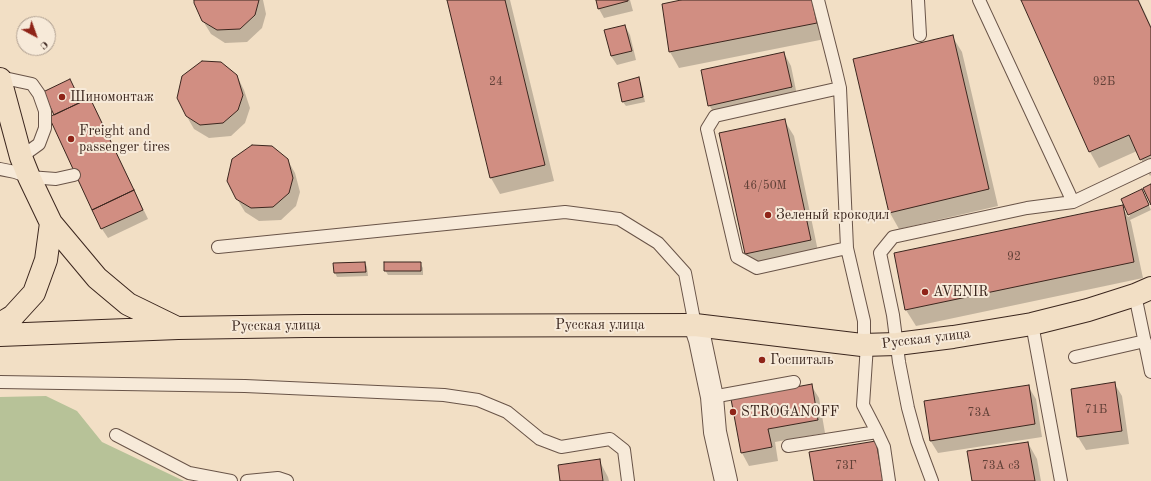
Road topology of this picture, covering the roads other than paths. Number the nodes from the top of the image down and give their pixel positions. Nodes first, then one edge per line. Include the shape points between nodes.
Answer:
1 (818, 0) edge
2 (918, 0) edge
3 (979, 0) edge
4 (920, 35) dead end
5 (0, 78) edge
6 (840, 88) junction
7 (1151, 165) edge
8 (25, 167) junction
9 (0, 169) edge
10 (74, 175) dead end
11 (1072, 202) junction
12 (51, 223) junction
13 (218, 247) dead end
14 (847, 248) junction
15 (1143, 291) edge
16 (0, 324) edge
17 (1032, 324) junction
18 (695, 325) junction
19 (178, 328) junction
20 (0, 335) edge
21 (1145, 341) junction
22 (897, 344) junction
23 (864, 345) junction
24 (1075, 357) dead end
25 (1151, 372) edge
26 (0, 382) edge
27 (794, 382) dead end
28 (712, 397) junction
29 (877, 432) junction
30 (116, 435) dead end
31 (788, 446) dead end
32 (231, 481) edge
33 (247, 481) edge
34 (287, 481) edge
35 (628, 481) edge
36 (726, 481) edge
37 (889, 481) edge
38 (932, 481) edge
39 (1061, 481) edge

1 - 6 lane
2 - 4 lane
3 - 11 lane
5 - 8 main road, Русская улица
5 - 8 lane via 32,84 45,111 45,128
6 - 14 lane
6 - 14 lane via 715,116 707,129 737,257 757,268
7 - 11 lane
8 - 9 lane via 15,172
8 - 10 lane via 56,179
8 - 12 main road, Русская улица
11 - 22 lane via 1027,208 894,237 880,253
12 - 16 main road via 46,260 34,293 13,316
12 - 19 main road, Русская улица via 97,278 128,304
13 - 18 lane via 565,212 619,219 658,242 685,273
14 - 23 lane via 864,321
15 - 17 main road, Русская улица via 1088,310
15 - 21 lane
17 - 22 main road, Русская улица
17 - 39 lane
18 - 19 main road, Русская улица
18 - 23 main road, Русская улица
18 - 28 street
19 - 20 main road
21 - 24 lane
21 - 25 lane
22 - 23 main road, Русская улица
22 - 38 lane via 908,408
23 - 29 lane via 863,404
26 - 35 lane via 245,386 444,395 478,400 506,412 540,439 561,447 610,439 624,450
27 - 28 lane
28 - 36 street via 715,432
29 - 31 lane
29 - 37 lane via 884,447
30 - 32 lane via 189,473
33 - 34 lane via 278,478

